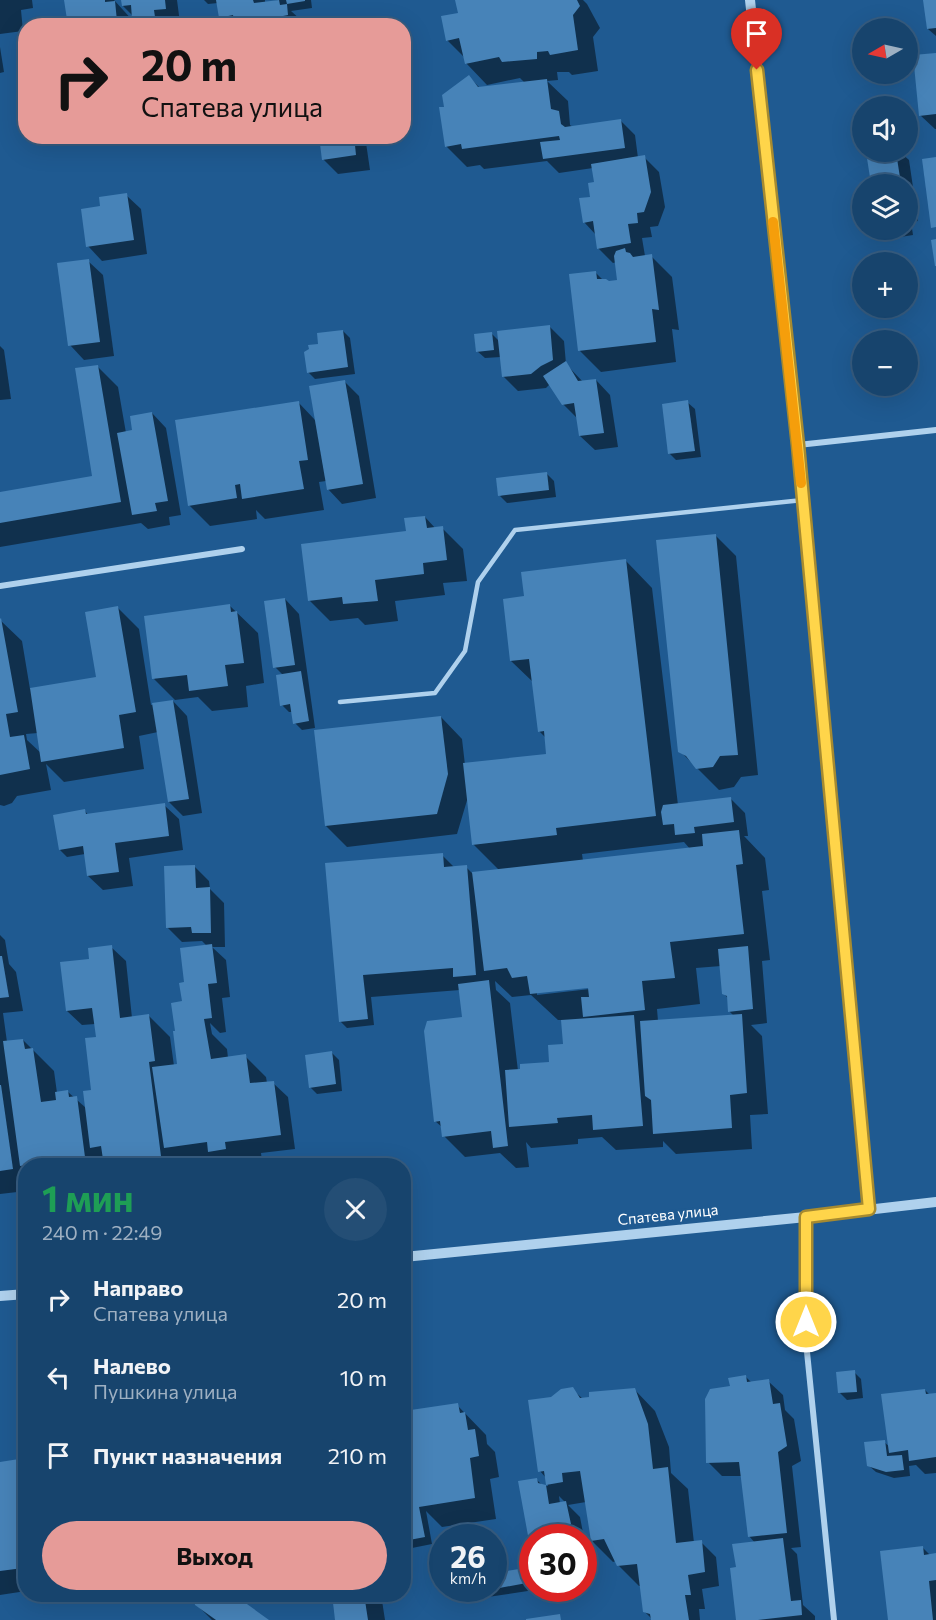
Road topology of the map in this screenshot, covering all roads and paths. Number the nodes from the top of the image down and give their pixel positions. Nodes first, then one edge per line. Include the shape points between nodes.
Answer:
1 (750, 0) edge
2 (936, 430) edge
3 (798, 445) junction
4 (803, 500) junction
5 (242, 549) dead end
6 (0, 586) edge
7 (340, 702) dead end
8 (936, 1202) edge
9 (869, 1209) junction
10 (806, 1217) junction
11 (411, 1256) edge
12 (18, 1295) edge
13 (0, 1296) edge
14 (834, 1620) edge

1 - 3 street
2 - 3 street
3 - 4 street
4 - 7 lane via 515,530 478,582 465,651 435,693
4 - 9 street
5 - 6 street
8 - 9 street, Спатева улица
9 - 10 street, Спатева улица
10 - 11 street, Спатева улица
10 - 14 street via 806,1342
12 - 13 street

